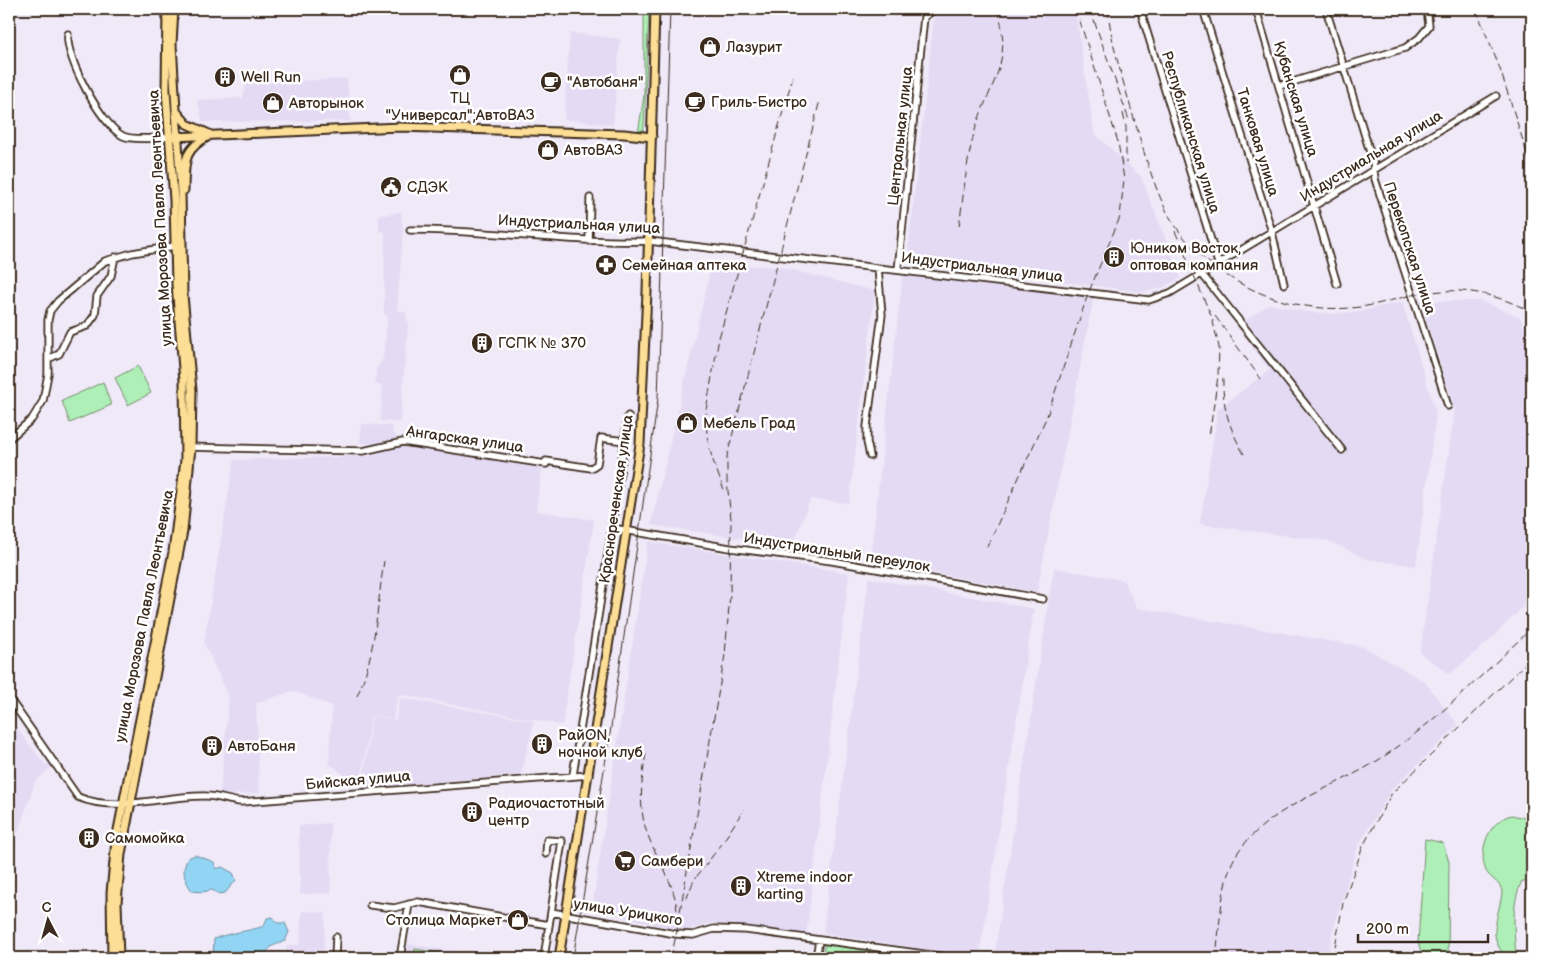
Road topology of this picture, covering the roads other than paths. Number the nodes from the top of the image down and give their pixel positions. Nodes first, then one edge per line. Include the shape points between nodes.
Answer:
1 (167, 9) edge
2 (174, 9) edge
3 (655, 9) edge
4 (935, 9) edge
5 (1140, 9) edge
6 (1203, 9) edge
7 (1256, 9) edge
8 (1326, 9) edge
9 (1427, 9) edge
10 (68, 34) dead end
11 (1344, 67) junction
12 (1279, 86) junction
13 (174, 93) junction
14 (1496, 96) dead end
15 (212, 135) junction
16 (173, 137) junction
17 (652, 137) junction
18 (1373, 171) junction
19 (590, 198) dead end
20 (1315, 207) junction
21 (181, 214) junction
22 (410, 230) dead end
23 (1272, 232) junction
24 (589, 241) junction
25 (649, 241) junction
26 (175, 246) junction
27 (115, 257) junction
28 (1218, 263) junction
29 (878, 268) junction
30 (898, 270) junction
31 (1201, 273) junction
32 (1284, 284) dead end
33 (1337, 284) dead end
34 (48, 359) junction
35 (1448, 406) dead end
36 (628, 416) dead end
37 (9, 439) edge
38 (625, 441) junction
39 (188, 447) junction
40 (1342, 450) dead end
41 (870, 456) dead end
42 (612, 528) junction
43 (627, 530) junction
44 (1043, 600) dead end
45 (9, 698) edge
46 (573, 775) junction
47 (589, 775) junction
48 (126, 802) junction
49 (546, 854) dead end
50 (409, 904) junction
51 (370, 905) dead end
52 (551, 912) junction
53 (566, 914) junction
54 (549, 925) junction
55 (336, 937) dead end
56 (820, 940) junction
57 (112, 958) edge
58 (119, 958) edge
59 (335, 958) edge
60 (400, 958) edge
61 (544, 958) edge
62 (559, 958) edge
63 (816, 958) edge
64 (954, 958) edge

1 - 16 main road, улица Морозова Павла Леонтьевича via 165,54
2 - 13 main road, улица Морозова Павла Леонтьевича
3 - 17 main road, Краснореченская улица
4 - 30 street, Центральная улица via 924,18
5 - 28 street, Республиканская улица
6 - 23 street, Танковая улица
7 - 12 street, Кубанская улица
8 - 11 street, Перекопская улица
9 - 11 street via 1429,26 1410,46
10 - 16 street via 72,59 109,125 124,137
11 - 12 street
11 - 18 street, Перекопская улица
12 - 20 street, Кубанская улица
13 - 15 main road via 175,110 180,118
13 - 16 main road, улица Морозова Павла Леонтьевича
14 - 18 street, Индустриальная улица
15 - 16 main road
15 - 17 main road via 400,127
15 - 21 main road via 195,146 187,156
16 - 21 main road, улица Морозова Павла Леонтьевича
16 - 26 main road, улица Морозова Павла Леонтьевича
17 - 25 main road, Краснореченская улица
18 - 20 street, Индустриальная улица
18 - 35 street, Перекопская улица
19 - 24 street
20 - 23 street, Индустриальная улица
20 - 33 street, Кубанская улица
21 - 39 main road, улица Морозова Павла Леонтьевича via 183,295 192,390
22 - 24 street, Индустриальная улица via 470,231
23 - 28 street, Индустриальная улица
23 - 32 street, Танковая улица
24 - 25 street, Индустриальная улица
25 - 29 street, Индустриальная улица
25 - 43 main road, Краснореченская улица via 640,444
26 - 27 street
26 - 39 main road, улица Морозова Павла Леонтьевича
27 - 34 street via 111,276 97,296 97,310 90,322 70,332 59,354
27 - 34 street via 90,273 50,311
28 - 31 street, Индустриальная улица
29 - 30 street, Индустриальная улица
29 - 41 street via 882,314 867,426
30 - 31 street, Индустриальная улица via 1135,300 1157,299
31 - 40 street
34 - 37 street via 43,401 32,418
36 - 38 street
38 - 39 street, Ангарская улица via 601,438 597,464 591,468 403,442 363,451
38 - 42 street
39 - 48 main road, улица Морозова Павла Леонтьевича via 174,543
39 - 48 main road, улица Морозова Павла Леонтьевича via 183,531 144,730
42 - 43 street, Индустриальный переулок
42 - 46 street
43 - 44 street, Индустриальный переулок via 832,561
43 - 47 main road, Краснореченская улица
45 - 48 street, Бийская улица via 78,797 91,802
46 - 47 street, Бийская улица
46 - 48 street, Бийская улица via 241,802 208,796
47 - 53 main road, Краснореченская улица
48 - 57 main road, улица Морозова Павла Леонтьевича via 112,878
48 - 58 main road, улица Морозова Павла Леонтьевича via 118,895
49 - 52 street via 547,840 562,841
50 - 51 street via 394,908
50 - 54 street via 418,902
50 - 60 street
52 - 53 street, улица Урицкого
52 - 54 street, улица Урицкого
53 - 56 street, улица Урицкого via 676,934 694,935 714,929 746,930
53 - 62 main road, Краснореченская улица
54 - 61 street, улица Урицкого
55 - 59 street
56 - 63 street
56 - 64 street, улица Урицкого

